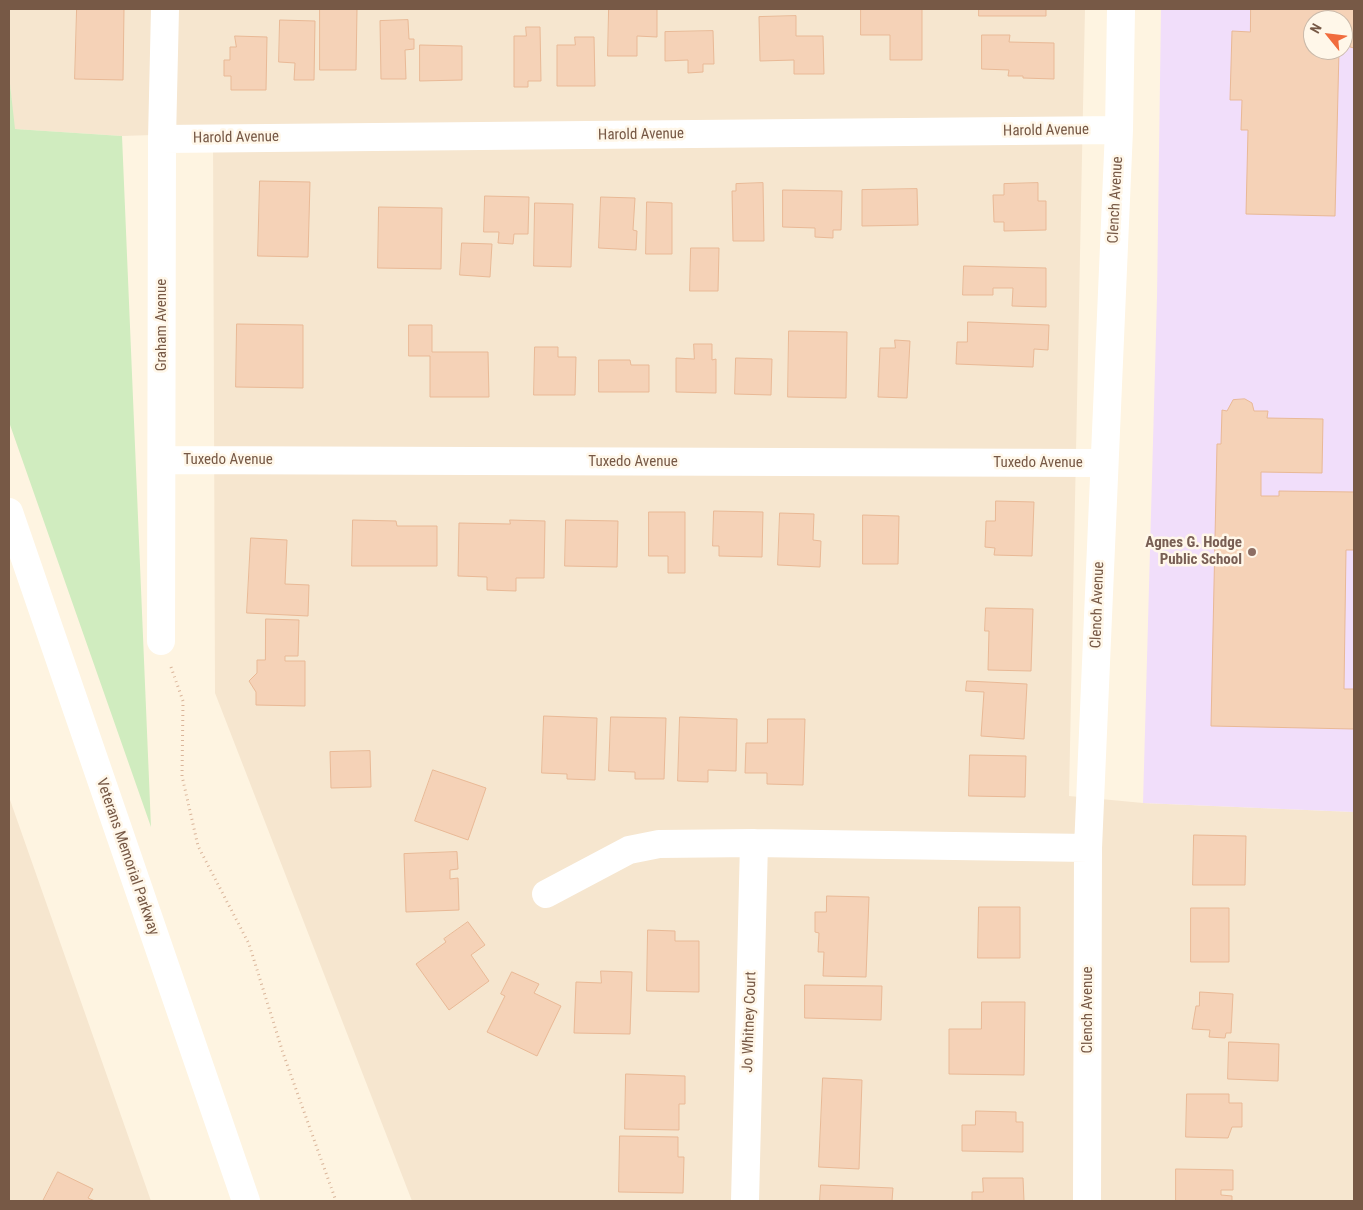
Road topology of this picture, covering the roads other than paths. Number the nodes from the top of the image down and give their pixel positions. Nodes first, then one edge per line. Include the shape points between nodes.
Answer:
1 (165, 9) edge
2 (1121, 9) edge
3 (1119, 130) junction
4 (162, 139) junction
5 (162, 460) junction
6 (1103, 463) junction
7 (9, 512) edge
8 (161, 641) road end
9 (754, 843) junction
10 (1088, 848) junction
11 (546, 894) dead end
12 (246, 1201) edge
13 (745, 1201) edge
14 (1087, 1201) edge

1 - 4 street, Graham Avenue
2 - 3 street, Clench Avenue
3 - 4 street, Harold Avenue
3 - 6 street, Clench Avenue
4 - 5 street, Graham Avenue
5 - 6 street, Tuxedo Avenue
5 - 8 street, Graham Avenue
6 - 10 street, Clench Avenue
7 - 12 street, Veterans Memorial Parkway
9 - 10 street
9 - 11 street via 659,844 629,850
9 - 13 street, Jo Whitney Court
10 - 14 street, Clench Avenue

